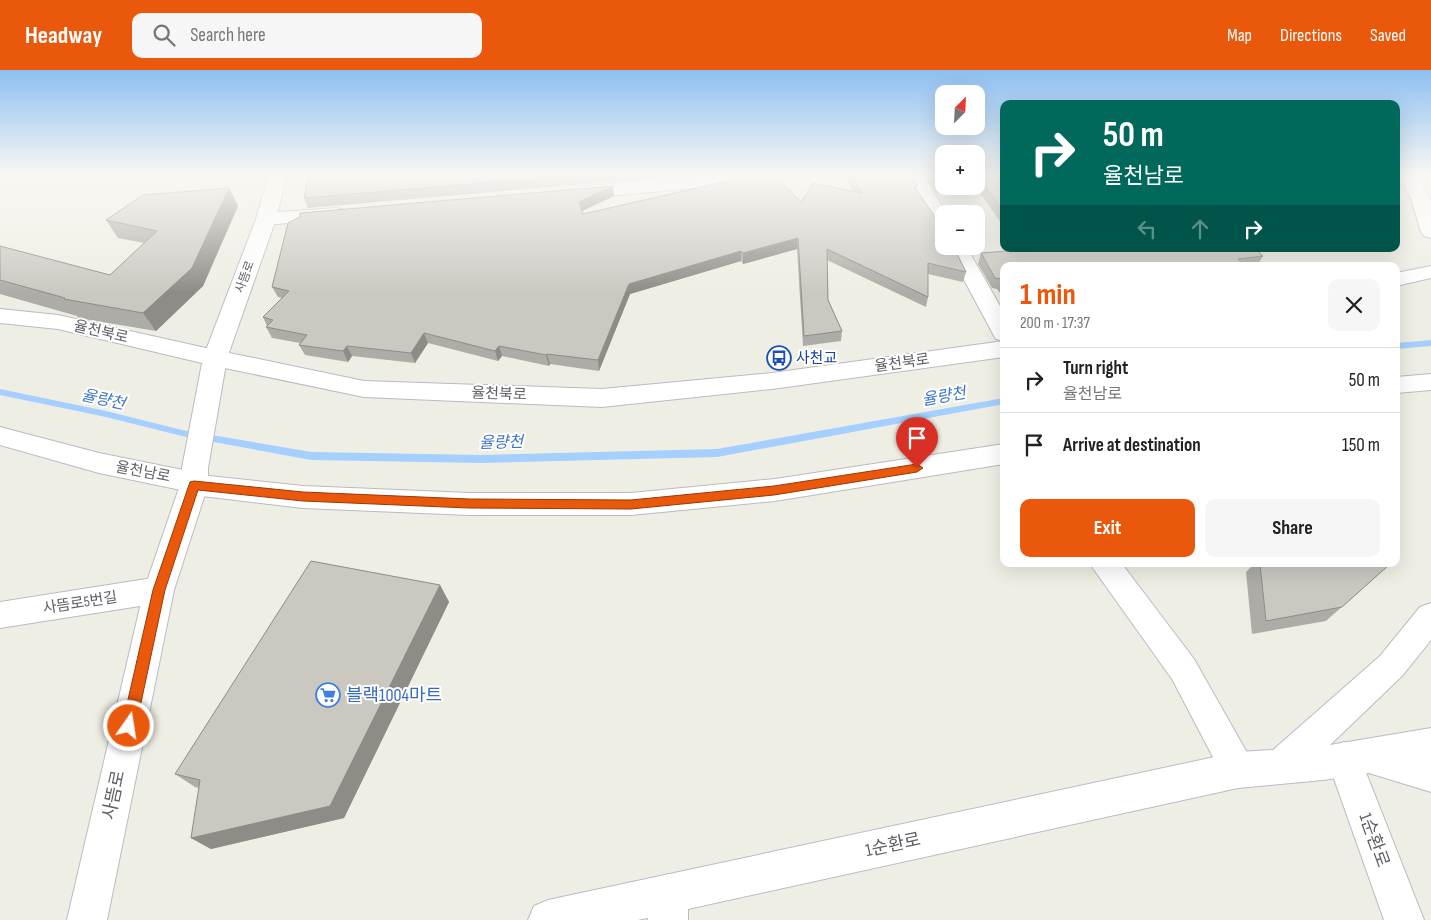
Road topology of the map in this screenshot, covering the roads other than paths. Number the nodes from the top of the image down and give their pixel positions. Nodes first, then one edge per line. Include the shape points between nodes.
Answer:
1 (267, 214) edge
2 (332, 214) edge
3 (1425, 214) edge
4 (266, 219) junction
5 (1431, 232) edge
6 (961, 255) edge
7 (1431, 272) edge
8 (1400, 279) edge
9 (0, 316) edge
10 (1000, 327) edge
11 (1000, 350) edge
12 (213, 369) junction
13 (1431, 382) edge
14 (1400, 385) edge
15 (0, 436) edge
16 (1000, 455) edge
17 (195, 476) junction
18 (1107, 567) edge
19 (159, 590) junction
20 (0, 615) edge
21 (1431, 617) edge
22 (1431, 744) edge
23 (1356, 757) junction
24 (1280, 767) junction
25 (1238, 770) junction
26 (1431, 774) edge
27 (669, 907) edge
28 (86, 920) edge
29 (548, 920) edge
30 (1404, 920) edge

1 - 4 street, 사뜸로
2 - 4 street
3 - 5 street
4 - 12 street, 사뜸로
6 - 10 street
7 - 8 street
9 - 12 street, 율천북로 via 58,322
11 - 12 street, 율천북로 via 772,381 602,398 364,389
12 - 17 street, 사뜸로
13 - 14 street
15 - 17 street, 율천남로 via 99,463 188,481
16 - 17 street, 율천남로 via 774,490 631,504 469,504 303,497
17 - 19 street, 사뜸로
18 - 25 street via 1184,669
19 - 20 street, 사뜸로5번길
19 - 28 street, 사뜸로
21 - 24 street via 1392,666
22 - 23 street, 1순환로
23 - 24 street, 1순환로
23 - 26 street
23 - 30 street, 1순환로
24 - 25 street, 1순환로
25 - 27 street, 1순환로
27 - 29 street, 1순환로

